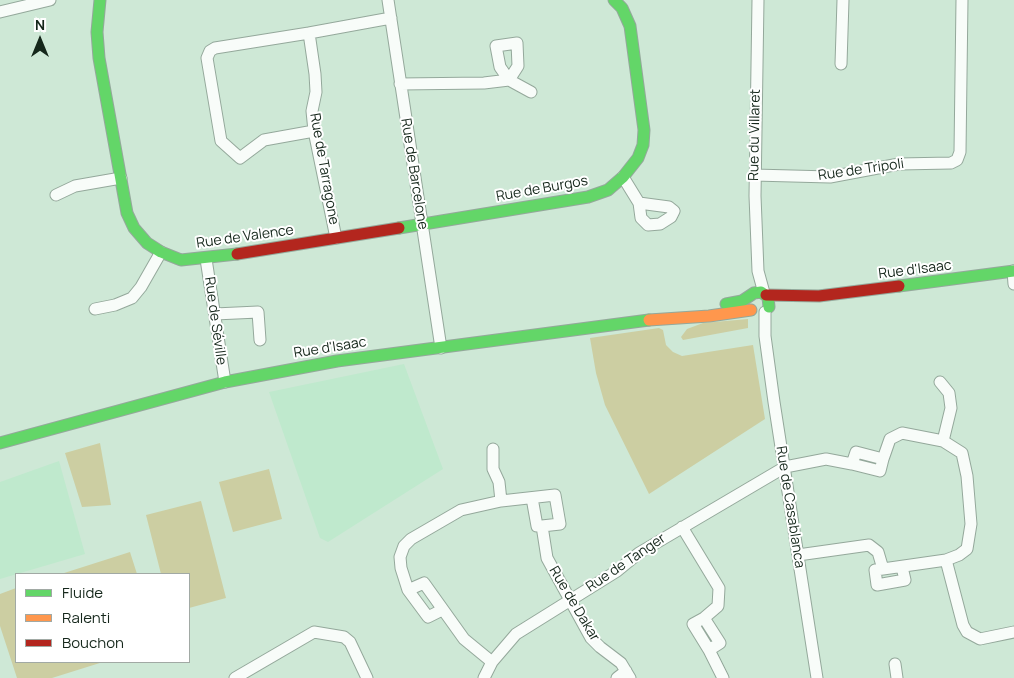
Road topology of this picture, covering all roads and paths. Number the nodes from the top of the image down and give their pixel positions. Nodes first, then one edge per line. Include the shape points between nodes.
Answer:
1 (50, 0) edge
2 (100, 0) edge
3 (388, 0) edge
4 (614, 0) edge
5 (758, 0) edge
6 (842, 0) edge
7 (962, 0) edge
8 (31, 3) edge
9 (0, 12) edge
10 (391, 18) junction
11 (309, 33) junction
12 (841, 64) dead end
13 (400, 84) junction
14 (531, 92) dead end
15 (314, 131) junction
16 (754, 176) junction
17 (624, 177) junction
18 (121, 178) junction
19 (56, 195) dead end
20 (639, 203) dead end
21 (423, 224) junction
22 (336, 238) junction
23 (161, 252) junction
24 (206, 259) junction
25 (1013, 271) edge
26 (1014, 284) edge
27 (759, 303) junction
28 (95, 309) dead end
29 (215, 314) junction
30 (260, 340) dead end
31 (441, 348) junction
32 (225, 382) junction
33 (940, 382) dead end
34 (943, 441) junction
35 (0, 443) edge
36 (493, 449) dead end
37 (785, 467) junction
38 (532, 498) junction
39 (501, 501) junction
40 (542, 526) junction
41 (682, 527) junction
42 (798, 555) junction
43 (946, 560) junction
44 (902, 567) junction
45 (883, 569) junction
46 (408, 590) junction
47 (569, 601) junction
48 (442, 610) junction
49 (1014, 632) edge
50 (492, 662) junction
51 (895, 664) dead end
52 (624, 676) edge
53 (235, 678) edge
54 (367, 678) edge
55 (484, 678) edge
56 (723, 678) edge
57 (817, 678) edge
58 (897, 678) edge

1 - 8 street
2 - 18 street, Rue de Valence via 97,32 100,58
3 - 10 street, Rue de Barcelone
4 - 17 street, Rue de Burgos via 622,8 630,26 644,130 638,158
5 - 16 street, Rue du Villaret
6 - 12 street
7 - 16 street, Rue de Tripoli via 960,152 957,160 951,163 899,164 830,177
8 - 9 street
10 - 11 street
10 - 13 street, Rue de Barcelone
11 - 15 street, Rue de Tarragone via 316,92 312,111
11 - 15 street via 215,48 207,58 221,141 240,158 264,140
13 - 14 street via 509,80
13 - 21 street, Rue de Barcelone
15 - 22 street, Rue de Tarragone
16 - 27 street, Rue du Villaret
17 - 20 street
17 - 21 street, Rue de Burgos via 608,190 588,197
18 - 19 street via 75,186
18 - 23 street, Rue de Valence via 127,213 134,228 147,243
21 - 22 street, Rue de Valence
21 - 31 street, Rue de Barcelone
22 - 24 street, Rue de Valence
23 - 24 street, Rue de Valence via 181,260
23 - 28 street via 132,298
24 - 29 street, Rue de Séville
25 - 26 street
25 - 27 street, Rue d'Isaac
27 - 31 street, Rue d'Isaac via 709,316 671,317
27 - 37 street, Rue de Casablanca
29 - 30 street via 258,312
29 - 32 street, Rue de Séville
31 - 32 street, Rue d'Isaac via 338,361
32 - 35 street, Rue d'Isaac
33 - 34 street via 949,393 951,408
34 - 37 street, Rue de Tanger via 902,433 890,439 883,458 856,452 852,464 826,459
34 - 43 street via 962,453 972,524 967,548
36 - 39 street via 493,469
37 - 41 street, Rue de Tanger
37 - 42 street, Rue de Casablanca
38 - 39 street
38 - 40 street, Rue de Dakar via 537,526
38 - 40 street via 555,495 560,524
39 - 46 street via 461,510 411,539 400,557
40 - 47 street, Rue de Dakar via 547,558
41 - 47 street, Rue de Tanger via 639,552 617,571
41 - 56 street via 719,588 718,606 704,618 720,643 708,650
42 - 45 street via 869,546 878,552
42 - 57 street, Rue de Casablanca
43 - 44 street
43 - 49 street via 966,632 980,639
44 - 45 street
44 - 45 street via 905,580 877,585 875,570
46 - 48 street via 428,617
46 - 48 street via 424,583
47 - 50 street, Rue de Tanger via 516,634
47 - 52 street, Rue de Dakar via 591,638 621,663
48 - 50 street via 464,639
50 - 55 street, Rue de Tanger
51 - 58 street
53 - 54 street via 314,632 344,637 350,642

